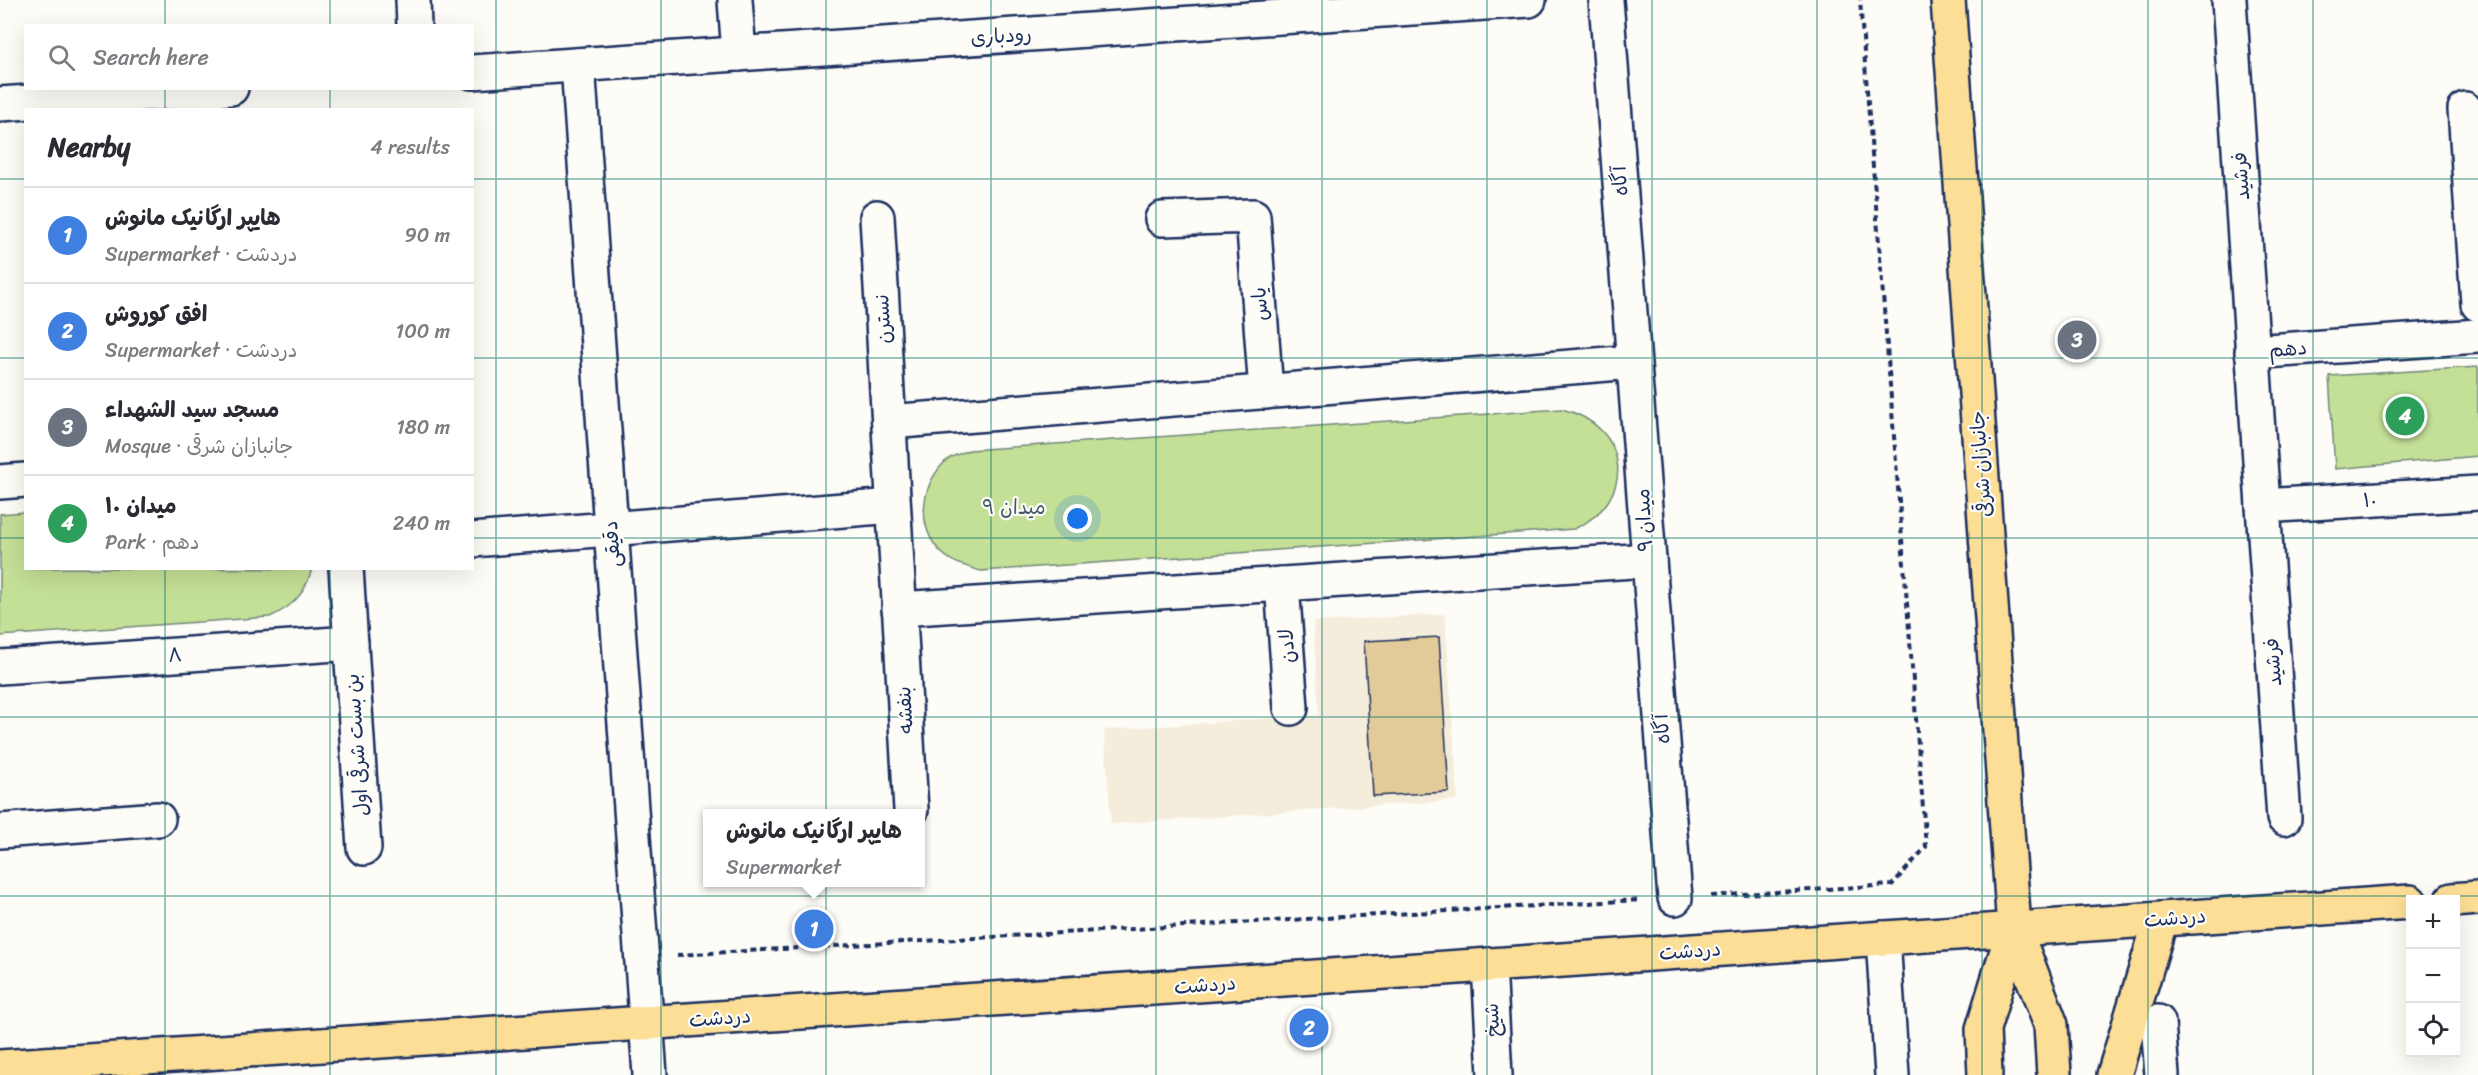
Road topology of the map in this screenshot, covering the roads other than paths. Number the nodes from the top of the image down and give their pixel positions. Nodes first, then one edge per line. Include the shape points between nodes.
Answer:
1 (413, 0) edge
2 (735, 0) edge
3 (1529, 0) edge
4 (1606, 0) edge
5 (1948, 0) edge
6 (2229, 0) edge
7 (414, 24) edge
8 (739, 54) junction
9 (578, 65) junction
10 (474, 72) edge
11 (202, 90) edge
12 (0, 104) edge
13 (2465, 109) dead end
14 (877, 217) dead end
15 (1162, 219) dead end
16 (2478, 304) edge
17 (2478, 336) edge
18 (2252, 352) junction
19 (1633, 362) junction
20 (1266, 392) junction
21 (889, 422) junction
22 (24, 480) edge
23 (0, 482) edge
24 (2478, 493) edge
25 (893, 506) junction
26 (2263, 506) junction
27 (611, 529) junction
28 (474, 540) edge
29 (1649, 560) junction
30 (346, 570) edge
31 (1282, 584) junction
32 (899, 609) junction
33 (351, 643) junction
34 (0, 667) edge
35 (1291, 708) dead end
36 (911, 809) edge
37 (2284, 818) dead end
38 (158, 819) dead end
39 (0, 831) edge
40 (364, 848) dead end
41 (1675, 898) road end
42 (2478, 898) edge
43 (2460, 899) edge
44 (2406, 902) edge
45 (2161, 920) junction
46 (2014, 928) junction
47 (1883, 938) junction
48 (1490, 965) junction
49 (2158, 1022) dead end
50 (647, 1023) junction
51 (0, 1067) edge
52 (650, 1075) edge
53 (1495, 1075) edge
54 (1892, 1075) edge
55 (1985, 1075) edge
56 (2054, 1075) edge
57 (2114, 1075) edge
58 (2162, 1075) edge

1 - 7 street
2 - 8 street
3 - 8 street, رودباری
4 - 19 street, آگاه
5 - 46 main road, جانبازان شرقی
6 - 18 street, فرشید
8 - 9 street, رودباری
9 - 10 street, رودباری
9 - 27 street, دقیقی
11 - 12 street
13 - 16 street
14 - 21 street, نسترن
15 - 20 street, یاس via 1253,216
17 - 18 street, دهم
18 - 26 street, دهم
19 - 20 street
19 - 29 street, میدان ۹
20 - 21 street
21 - 25 street
22 - 23 street
24 - 26 street, ۱۰
25 - 27 street
25 - 32 street
26 - 37 street, فرشید
27 - 28 street
27 - 50 street, دقیقی
29 - 31 street, میدان ۹
29 - 41 street, آگاه
30 - 33 street, بن بست شرقی اول
31 - 32 street, میدان ۹
31 - 35 street, لادن
32 - 36 street, بنفشه
33 - 34 street, ۸
33 - 40 street, بن بست شرقی اول
38 - 39 street
42 - 43 main road
44 - 45 main road, دردشت
45 - 46 main road, دردشت
45 - 57 main road
46 - 47 main road, دردشت
46 - 55 main road via 1983,1029
46 - 56 main road via 2051,1025
47 - 48 main road, دردشت
47 - 54 street
48 - 50 main road, دردشت
48 - 53 street, شیخ
49 - 58 street
50 - 51 main road, دردشت
50 - 52 street, دقیقی

